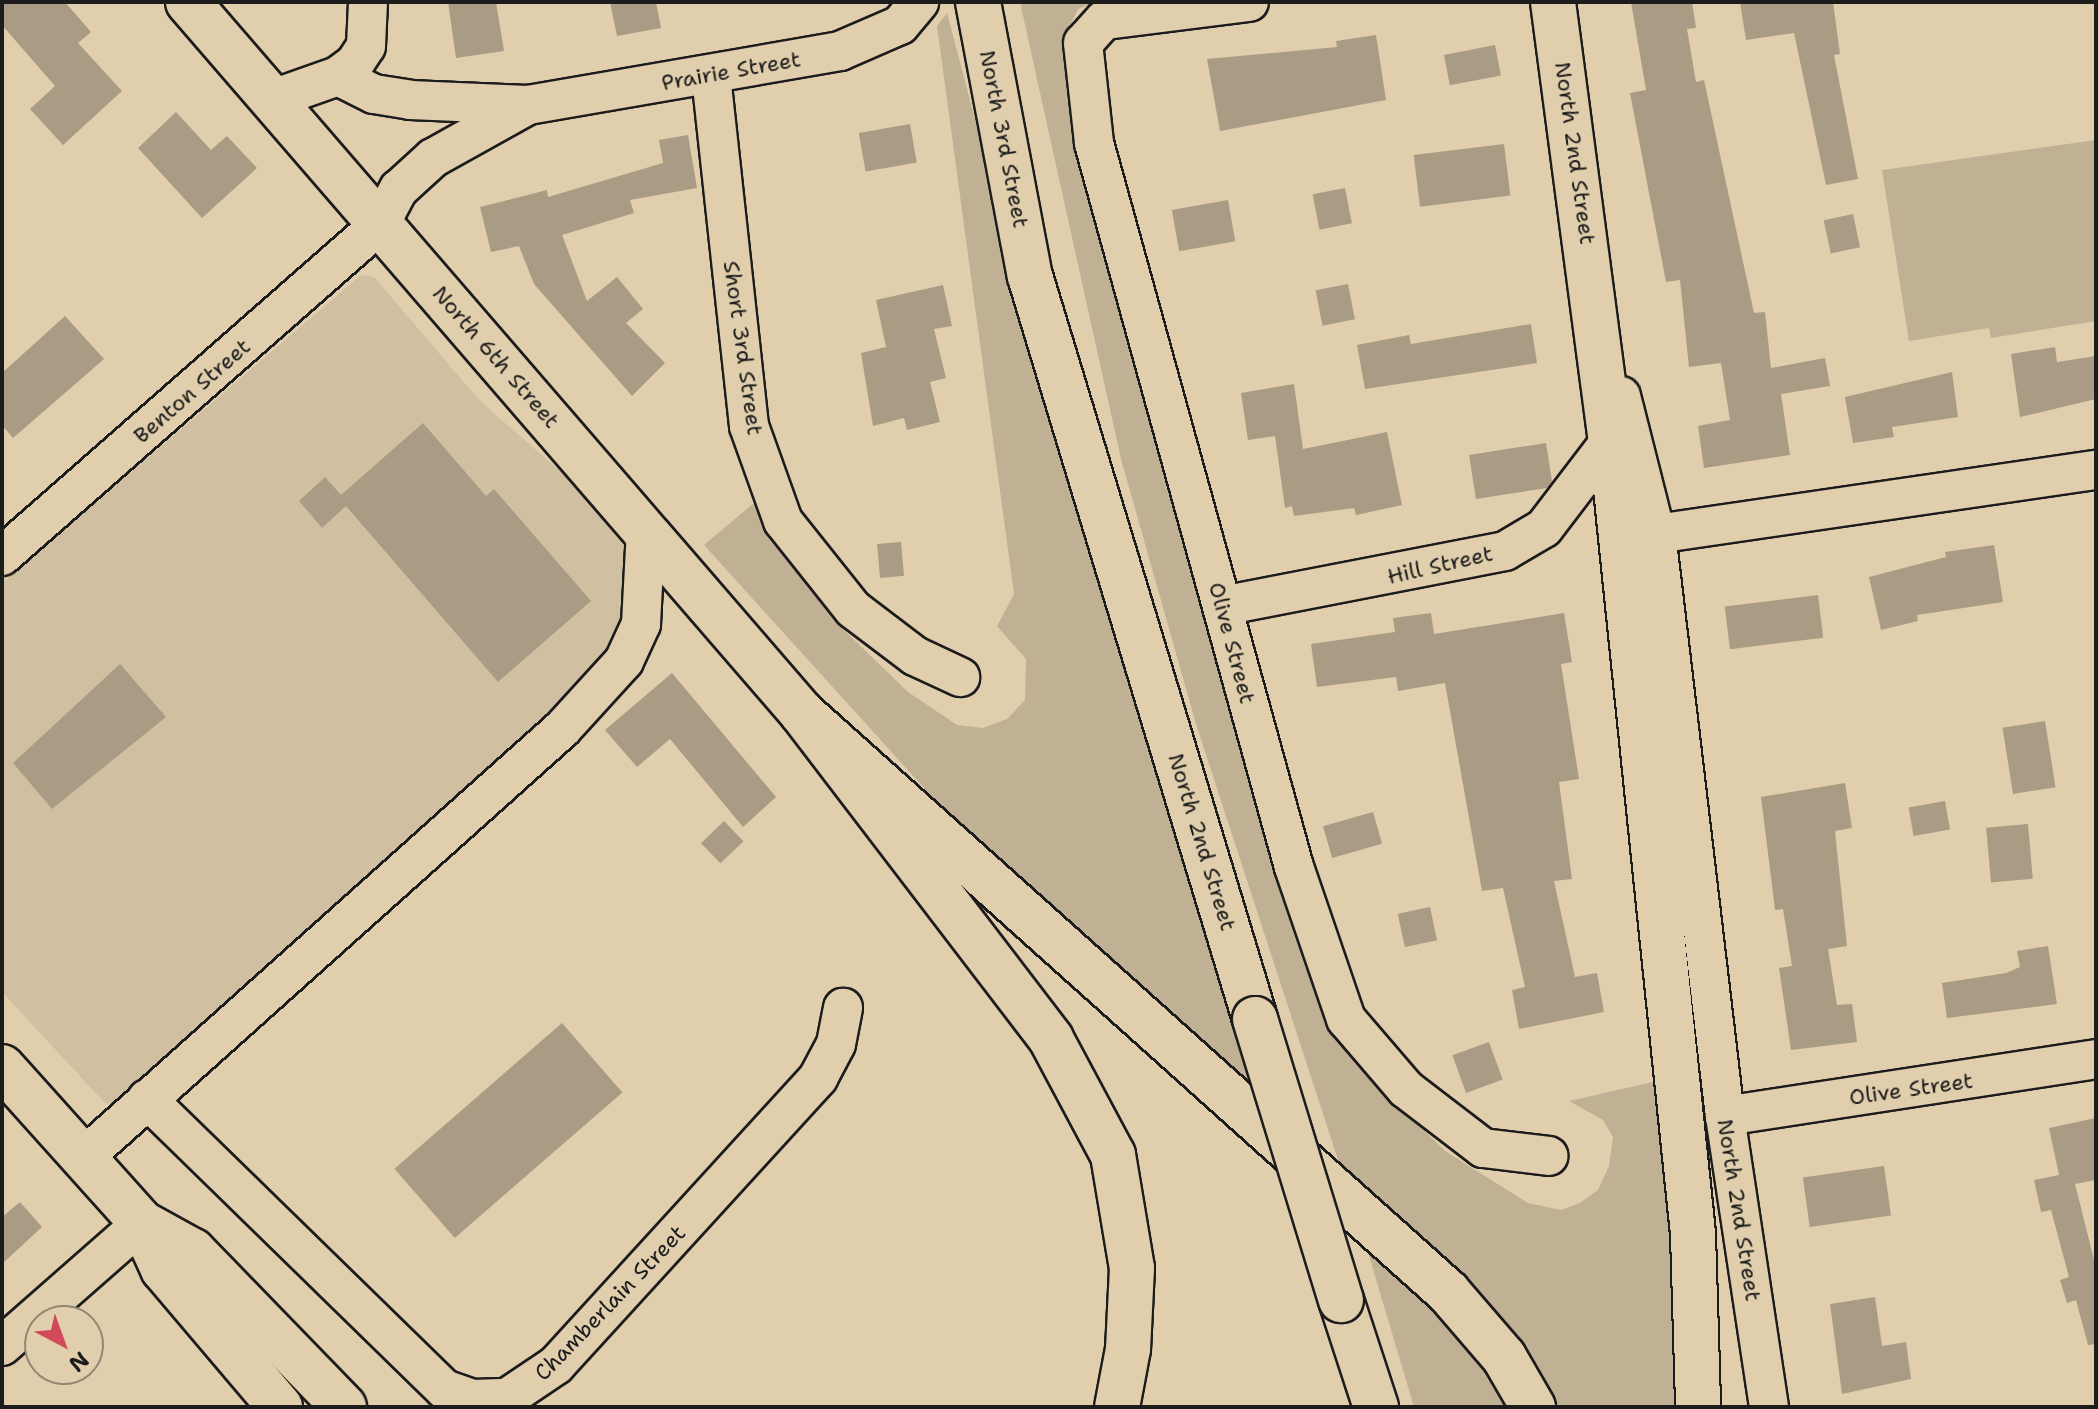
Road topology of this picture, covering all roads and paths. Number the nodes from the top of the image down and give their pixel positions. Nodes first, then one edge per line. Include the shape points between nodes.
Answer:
1 (188, 2) edge
2 (368, 2) edge
3 (919, 2) edge
4 (978, 2) edge
5 (1249, 2) edge
6 (1553, 2) edge
7 (338, 76) junction
8 (711, 76) junction
9 (273, 99) junction
10 (528, 105) junction
11 (380, 224) junction
12 (1030, 276) joint
13 (1597, 304) junction
14 (1611, 440) junction
15 (2096, 470) edge
16 (646, 529) junction
17 (1656, 534) junction
18 (2, 556) edge
19 (1222, 606) junction
20 (960, 677) dead end
21 (802, 713) junction
22 (843, 1008) dead end
23 (2096, 1059) edge
24 (2, 1067) edge
25 (147, 1099) junction
26 (1725, 1116) junction
27 (1549, 1156) dead end
28 (84, 1157) junction
29 (142, 1223) junction
30 (1693, 1234) junction
31 (2, 1346) edge
32 (280, 1407) edge
33 (344, 1407) edge
34 (1117, 1407) edge
35 (1376, 1407) edge
36 (1533, 1407) edge
37 (1698, 1407) edge
38 (1729, 1407) edge
39 (1769, 1407) edge

1 - 9 main road, North 6th Street
2 - 7 street via 366,46
3 - 8 street, Prairie Street via 900,25 840,51
4 - 12 main road, North 3rd Street
5 - 19 street, Olive Street via 1104,20 1083,43 1094,143
6 - 13 main road, North 2nd Street
7 - 9 street
7 - 10 street, Prairie Street via 374,94 410,100
8 - 10 street, Prairie Street
8 - 20 street, Short 3rd Street via 749,426 783,521 853,609 915,656
9 - 11 main road, North 6th Street
10 - 11 street, Prairie Street via 433,158 399,189
11 - 16 main road, North 6th Street
11 - 18 street, Benton Street
12 - 35 main road, North 2nd Street, bridge
13 - 14 main road, North 2nd Street
13 - 17 street, North 2nd Street
14 - 19 street, Hill Street via 1544,528 1505,551
14 - 30 main road, North 2nd Street
15 - 17 street
16 - 21 main road, North 6th Street
16 - 25 street via 641,624 624,661 562,729
17 - 26 street, North 2nd Street
19 - 27 street, Olive Street via 1294,867 1346,1019 1406,1089 1483,1148
21 - 34 main road via 1051,1039 1113,1155 1132,1268 1128,1349
21 - 36 main road via 1448,1292 1504,1357
22 - 25 street, Chamberlain Street via 836,1044 818,1078 556,1365 507,1398 473,1399 444,1389
23 - 26 street, Olive Street
24 - 28 main road
25 - 28 street
26 - 39 street, North 2nd Street
28 - 29 main road
29 - 31 street
29 - 32 main road via 163,1269
29 - 33 main road via 193,1251
30 - 37 main road, North 2nd Street
30 - 38 main road

